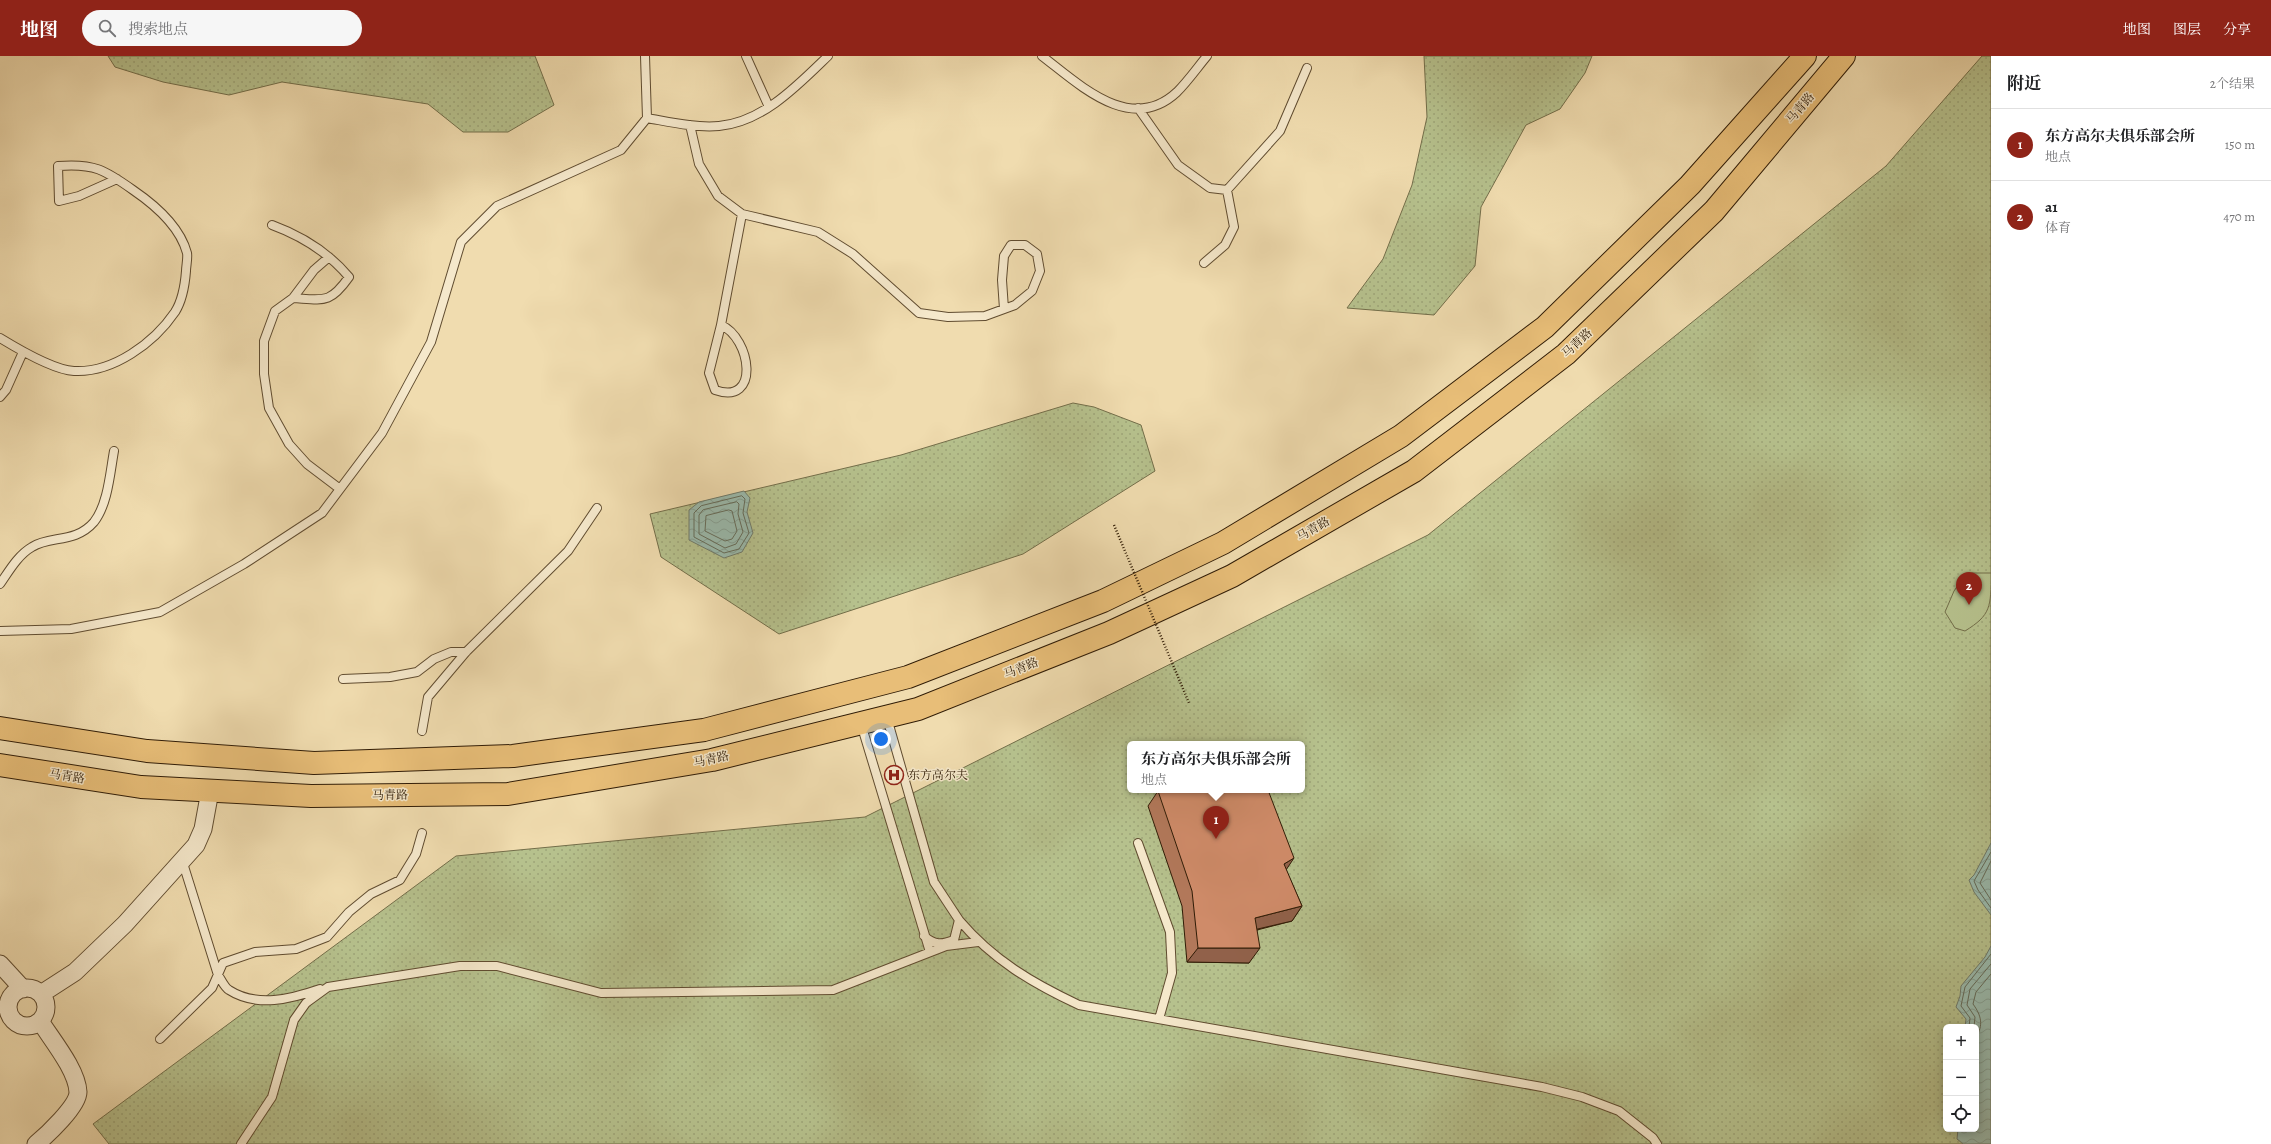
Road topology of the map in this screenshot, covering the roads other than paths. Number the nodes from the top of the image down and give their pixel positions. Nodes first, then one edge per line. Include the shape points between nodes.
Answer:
1 (645, 56) edge
2 (746, 56) edge
3 (828, 56) edge
4 (1042, 56) edge
5 (1206, 56) edge
6 (1805, 56) edge
7 (1844, 56) edge
8 (1307, 68) dead end
9 (769, 106) junction
10 (1138, 108) junction
11 (647, 118) junction
12 (690, 125) junction
13 (117, 179) junction
14 (1227, 190) junction
15 (742, 214) junction
16 (272, 225) dead end
17 (329, 257) junction
18 (1204, 263) dead end
19 (293, 298) junction
20 (1004, 309) junction
21 (721, 325) junction
22 (0, 338) edge
23 (23, 352) junction
24 (0, 397) edge
25 (114, 451) dead end
26 (340, 489) junction
27 (597, 508) dead end
28 (0, 584) edge
29 (0, 631) edge
30 (466, 652) junction
31 (343, 679) dead end
32 (887, 718) junction
33 (861, 723) junction
34 (0, 728) edge
35 (422, 731) dead end
36 (0, 765) edge
37 (210, 791) junction
38 (422, 833) dead end
39 (1138, 843) dead end
40 (182, 860) junction
41 (959, 920) junction
42 (924, 936) junction
43 (978, 942) junction
44 (930, 952) junction
45 (0, 964) edge
46 (218, 975) junction
47 (328, 987) junction
48 (24, 989) junction
49 (41, 994) junction
50 (1159, 1019) junction
51 (40, 1021) junction
52 (160, 1040) dead end
53 (36, 1144) edge
54 (241, 1144) edge
55 (1657, 1144) edge

1 - 11 lane
2 - 9 lane
3 - 9 lane via 804,79
4 - 10 lane via 1090,93 1120,107
5 - 10 lane via 1177,92 1150,109
6 - 34 highway via 1690,185 1545,327 1401,436 1223,544 1103,601 908,677 704,730 513,756 314,763 147,751
7 - 32 highway, 马青路 via 1714,211 1566,354 1414,471 1232,576 1131,623 918,710
8 - 14 lane via 1280,131
9 - 12 lane via 757,115 720,126
10 - 14 lane via 1178,165 1210,188
11 - 12 lane
11 - 26 lane via 621,150 498,206 461,242 431,342 382,432
12 - 15 lane via 699,164 718,196
13 - 13 lane via 102,170 80,164 58,166 60,201 79,196
13 - 23 lane via 154,204 172,225 187,254 185,284 176,311 158,334 131,354 103,367 74,371 32,358
14 - 18 lane via 1234,227 1225,245
15 - 20 lane via 818,232 853,254 919,313 948,317 985,316
15 - 21 lane
16 - 17 lane via 298,235
17 - 19 lane via 314,270
17 - 19 lane via 337,262 349,277 336,295 319,300
19 - 26 lane via 276,311 264,341 264,374 269,408 289,444 307,464
20 - 20 lane via 1004,256 1012,245 1025,245 1037,254 1040,271 1032,291 1015,305
21 - 21 lane via 709,372 715,390 726,394 735,392 744,384 747,372 746,360 735,335 729,328
22 - 23 lane
23 - 24 lane via 6,390
25 - 28 lane via 103,502 94,522 76,536 33,546 20,557
26 - 29 lane via 322,513 244,564 160,612 71,629
27 - 30 lane via 568,552
30 - 31 lane via 452,652 434,658 416,672 390,677
30 - 35 lane via 428,697
32 - 33 highway, 马青路
32 - 41 lane via 934,882
33 - 37 highway, 马青路 via 712,760 508,794 311,796
33 - 42 lane
36 - 37 highway, 马青路 via 141,787
37 - 40 street via 203,829 196,845
38 - 46 lane via 416,854 400,880 371,894 349,912 327,937 296,949 255,952 232,958 223,963
39 - 50 lane via 1170,932 1172,973
40 - 46 lane
40 - 49 street via 124,924 75,972
41 - 42 lane via 954,940 942,945
41 - 43 lane
42 - 44 lane
43 - 44 lane via 946,946
43 - 50 lane via 1039,986 1079,1005
44 - 47 lane via 833,990 600,993 497,966 460,966
45 - 48 street
46 - 47 lane via 228,989 249,999 274,1000 297,997
46 - 52 lane via 212,988
47 - 54 lane via 306,1003 294,1020 272,1097
48 - 49 street via 36,990
48 - 51 street via 17,991 9,1001 13,1020 23,1026
49 - 51 street via 46,1011
50 - 55 lane via 1542,1087 1582,1097 1619,1111
51 - 53 street via 76,1077 78,1094 67,1114

